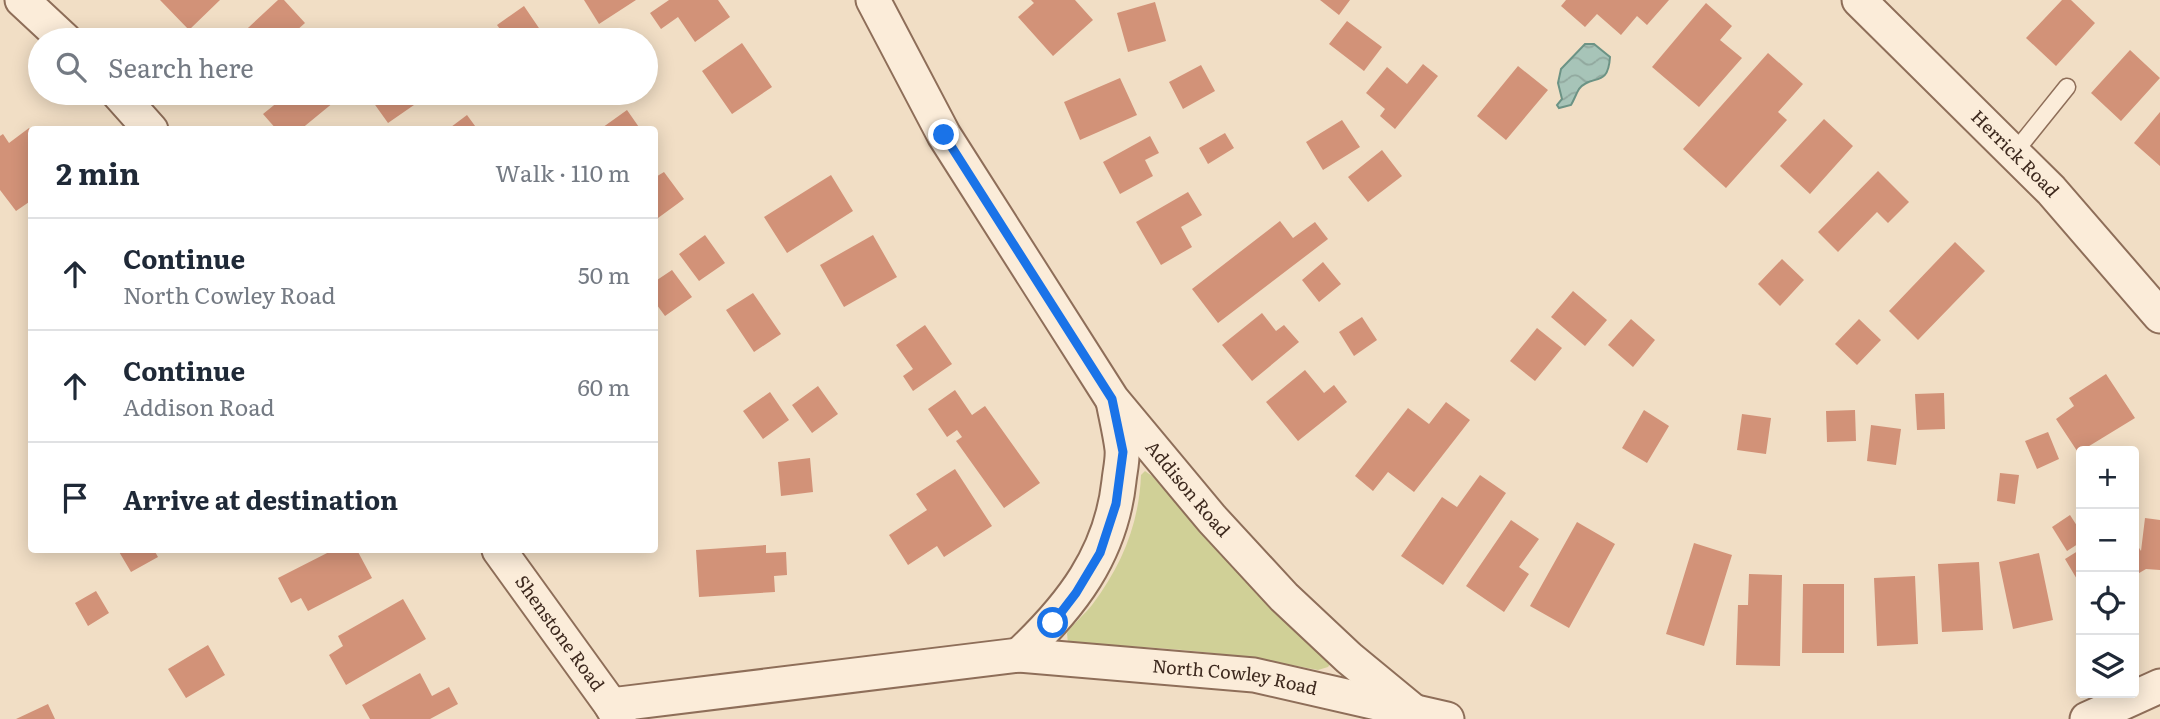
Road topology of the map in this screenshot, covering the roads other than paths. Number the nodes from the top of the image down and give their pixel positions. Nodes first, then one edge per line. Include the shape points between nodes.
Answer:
1 (22, 0) edge
2 (873, 0) edge
3 (1858, 0) edge
4 (52, 28) edge
5 (2067, 87) dead end
6 (129, 105) edge
7 (147, 126) edge
8 (2014, 153) junction
9 (2160, 316) edge
10 (1112, 399) junction
11 (501, 553) edge
12 (1019, 655) junction
13 (2160, 686) edge
14 (615, 712) edge
15 (1419, 715) edge
16 (1447, 719) edge
17 (2087, 719) edge

1 - 4 street
2 - 10 street, Addison Road via 944,135
3 - 8 street, Herrick Road
5 - 8 lane
6 - 7 street
8 - 9 street, Herrick Road
10 - 12 street via 1123,452 1116,504 1100,553 1053,623
10 - 15 street, Addison Road via 1284,597
11 - 14 street, Shenstone Road
12 - 14 street, North Cowley Road
12 - 15 street, North Cowley Road via 1254,676
13 - 17 street
15 - 16 street, North Cowley Road

